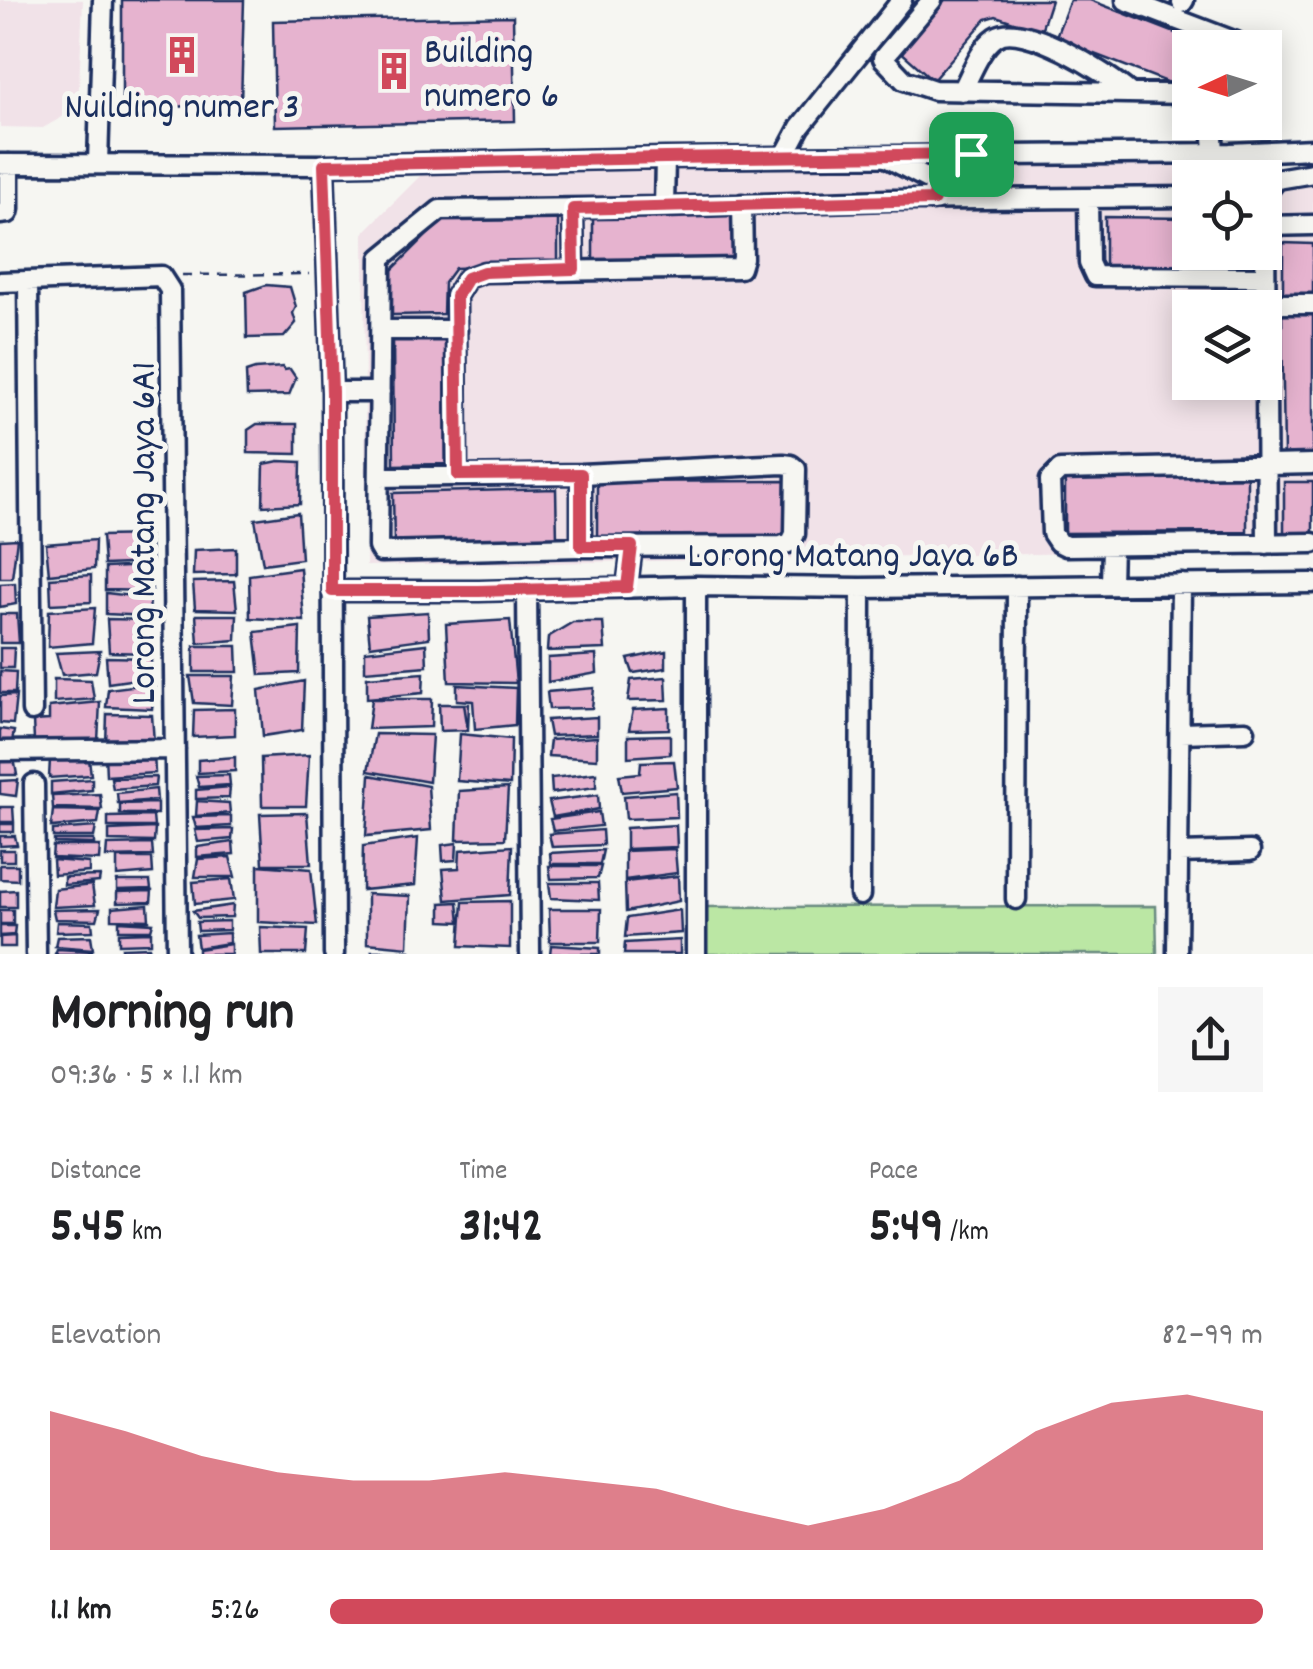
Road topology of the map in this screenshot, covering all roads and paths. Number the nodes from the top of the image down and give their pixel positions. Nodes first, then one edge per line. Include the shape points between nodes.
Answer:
1 (102, 0) edge
2 (902, 0) edge
3 (932, 0) edge
4 (1126, 0) edge
5 (1205, 30) edge
6 (867, 43) junction
7 (883, 58) junction
8 (962, 90) junction
9 (1130, 93) junction
10 (1172, 94) edge
11 (1218, 140) edge
12 (1313, 149) edge
13 (1222, 153) junction
14 (971, 154) junction
15 (884, 156) junction
16 (784, 157) junction
17 (665, 158) junction
18 (1239, 160) edge
19 (98, 163) junction
20 (4, 164) edge
21 (324, 165) junction
22 (1313, 173) edge
23 (1282, 177) edge
24 (934, 192) junction
25 (1172, 197) edge
26 (1088, 199) junction
27 (742, 204) junction
28 (664, 208) junction
29 (573, 209) junction
30 (0, 214) edge
31 (1282, 224) edge
32 (1313, 225) edge
33 (574, 269) junction
34 (1265, 270) edge
35 (328, 274) junction
36 (161, 276) junction
37 (1265, 277) junction
38 (0, 282) edge
39 (28, 282) junction
40 (1265, 290) edge
41 (1282, 304) edge
42 (1313, 304) edge
43 (382, 330) junction
44 (457, 330) junction
45 (332, 392) junction
46 (380, 392) junction
47 (1266, 400) edge
48 (1313, 464) edge
49 (1266, 465) junction
50 (581, 474) junction
51 (458, 475) junction
52 (379, 477) junction
53 (1313, 543) edge
54 (1267, 544) junction
55 (581, 546) junction
56 (632, 546) junction
57 (1112, 546) junction
58 (1313, 583) edge
59 (1111, 584) junction
60 (1181, 584) junction
61 (696, 586) junction
62 (1017, 586) junction
63 (627, 587) junction
64 (527, 588) junction
65 (861, 588) junction
66 (332, 591) junction
67 (32, 711) dead end
68 (1246, 732) dead end
69 (1181, 733) junction
70 (175, 749) junction
71 (0, 751) edge
72 (34, 784) dead end
73 (1250, 851) dead end
74 (1179, 853) junction
75 (860, 895) dead end
76 (1016, 899) dead end
77 (36, 954) edge
78 (176, 954) edge
79 (334, 954) edge
80 (530, 954) edge
81 (696, 954) edge
82 (1177, 954) edge

1 - 19 street
2 - 6 street
3 - 7 street
4 - 5 street
6 - 7 street
6 - 16 street
7 - 8 street via 904,80
8 - 9 street
8 - 9 street via 988,44 1016,32 1111,77
9 - 10 street
11 - 13 street
12 - 13 street
13 - 14 street
13 - 18 street
14 - 15 street
14 - 24 street
15 - 16 street
15 - 24 street
16 - 17 street
17 - 21 street
17 - 28 street
19 - 20 street
19 - 21 street
20 - 30 street via 9,209
21 - 35 street
22 - 23 street
24 - 26 street
24 - 27 street
25 - 26 street
26 - 37 street via 1095,276
27 - 28 street
27 - 33 street via 740,268
28 - 29 street
29 - 33 street
29 - 43 street via 440,210 381,258
31 - 32 street
33 - 44 street via 467,278 456,296
34 - 37 street
35 - 36 path
35 - 45 street
36 - 39 street
36 - 70 street, Lorong Matang Jaya 6A1 via 172,306
37 - 40 street
38 - 39 street
39 - 67 street
41 - 42 street
43 - 44 street
43 - 46 street
44 - 51 street
45 - 46 street
45 - 66 street
46 - 52 street
47 - 49 street
48 - 49 street
49 - 54 street
49 - 57 street via 1060,470 1050,480 1058,542
50 - 51 street
50 - 55 street
50 - 56 street via 796,469 791,542
51 - 52 street
52 - 55 street via 381,552
53 - 54 street
54 - 57 street
55 - 56 street
56 - 63 street
57 - 59 street
58 - 60 street, Lorong Matang Jaya 6B
59 - 60 street, Lorong Matang Jaya 6B
59 - 62 street, Lorong Matang Jaya 6B
60 - 69 street
61 - 63 street, Lorong Matang Jaya 6B
61 - 65 street, Lorong Matang Jaya 6B
61 - 81 street
62 - 65 street, Lorong Matang Jaya 6B
62 - 76 street
63 - 64 street, Lorong Matang Jaya 6B
64 - 66 street, Lorong Matang Jaya 6B
64 - 80 street
65 - 75 street
66 - 79 street
68 - 69 street
69 - 74 street
70 - 71 street
70 - 78 street, Lorong Matang Jaya 6A1
72 - 77 street
73 - 74 street
74 - 82 street

